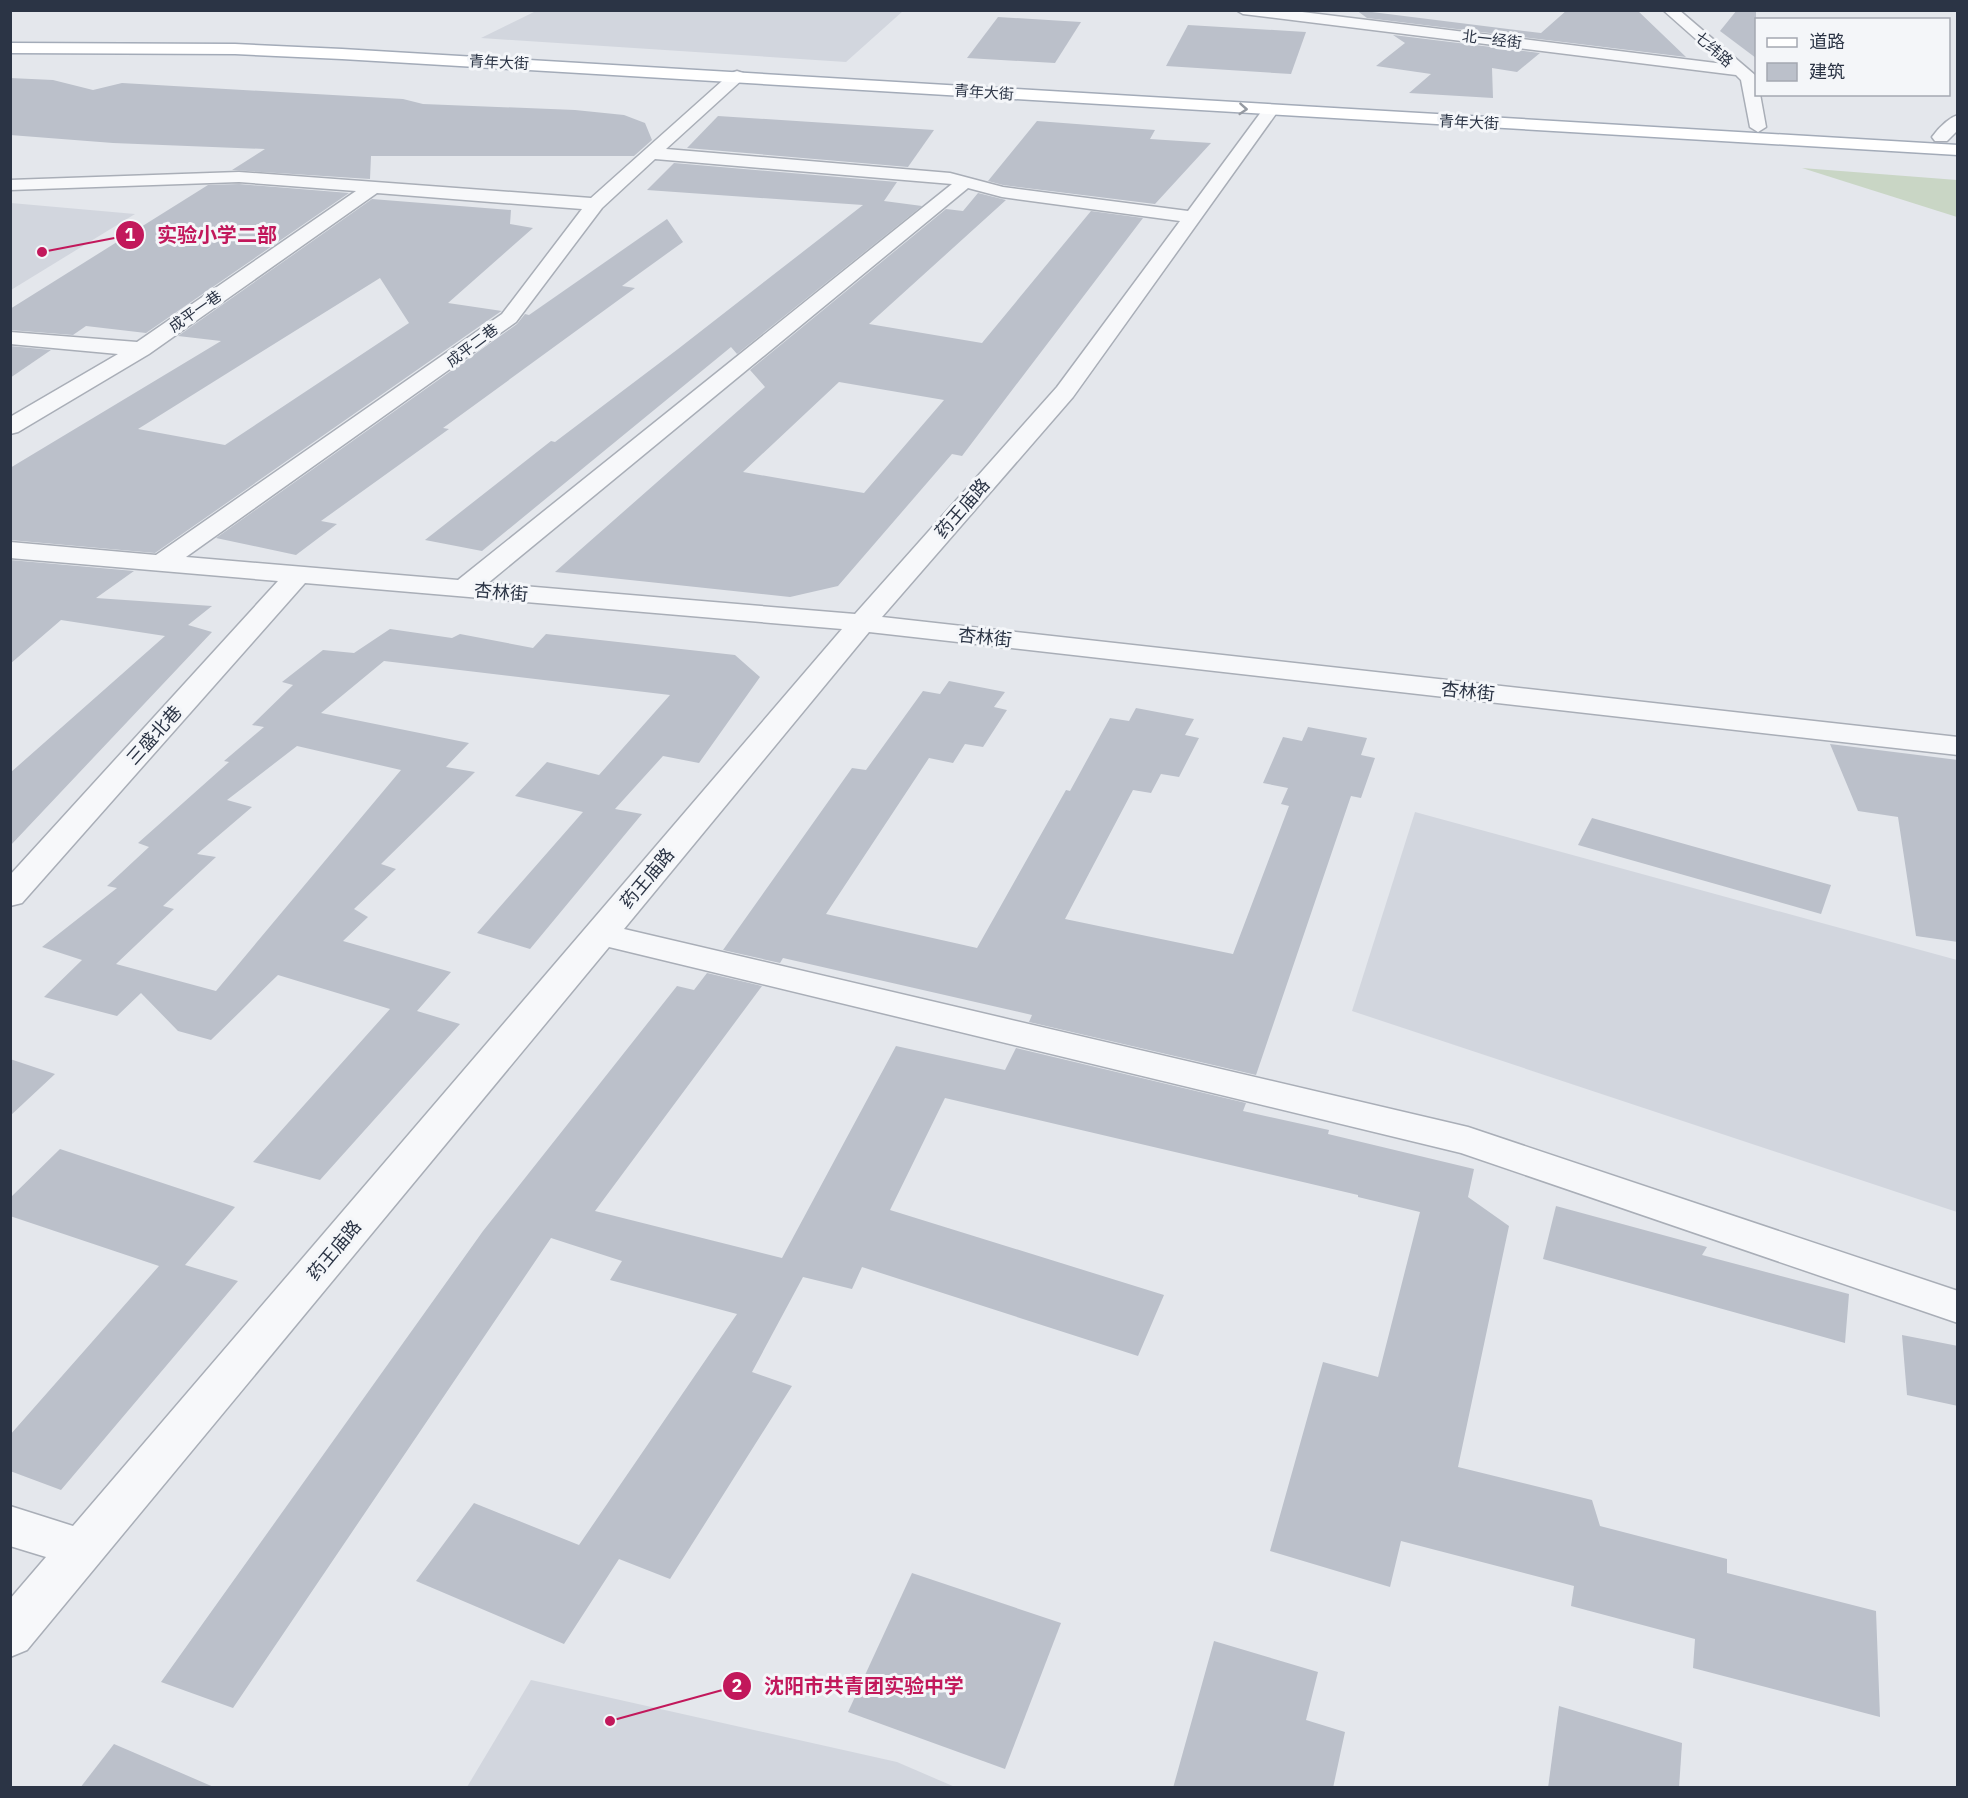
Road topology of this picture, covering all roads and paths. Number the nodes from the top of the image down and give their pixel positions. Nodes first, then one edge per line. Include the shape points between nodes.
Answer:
1 (1243, 10) edge
2 (1670, 10) edge
3 (10, 39) edge
4 (10, 48) edge
5 (1740, 71) junction
6 (737, 76) junction
7 (1270, 111) junction
8 (1958, 120) edge
9 (1758, 127) junction
10 (1949, 138) edge
11 (1958, 150) edge
12 (649, 153) junction
13 (965, 182) junction
14 (10, 185) edge
15 (374, 188) junction
16 (595, 204) junction
17 (1192, 217) junction
18 (10, 338) edge
19 (141, 349) junction
20 (10, 427) edge
21 (10, 550) edge
22 (161, 563) junction
23 (298, 575) junction
24 (464, 589) junction
25 (861, 623) junction
26 (1958, 746) edge
27 (10, 896) edge
28 (601, 934) junction
29 (1958, 1307) edge
30 (10, 1526) edge
31 (83, 1549) junction
32 (10, 1635) edge

1 - 5 street, 北一经街
2 - 5 street, 七纬路
3 - 9 main road, 青年大街 via 354,44
4 - 6 main road, 青年大街 via 247,50
5 - 9 street, 七纬路 via 1749,78
6 -> 7 main road, 青年大街
6 - 12 street, 成平二巷
7 - 11 main road, 青年大街
7 - 17 street, 药王庙路
8 - 10 street
9 - 10 main road, 青年大街
12 - 13 street
12 - 16 street, 成平二巷
13 - 17 street via 1002,192
13 - 24 street
14 - 15 street via 239,177
15 - 16 street
15 - 19 street, 成平一巷
16 - 22 street, 成平二巷 via 509,318
17 - 25 street, 药王庙路 via 1065,392
18 - 19 street
19 - 20 street, 成平一巷
21 - 22 street, 杏林街
22 - 23 street, 杏林街
23 - 24 street, 杏林街
23 - 27 street, 三盛北巷
24 - 25 street, 杏林街
25 - 26 street, 杏林街
25 - 28 street, 药王庙路
28 - 29 street via 1468,1141
28 - 31 street, 药王庙路
30 - 31 street
31 - 32 street, 药王庙路

